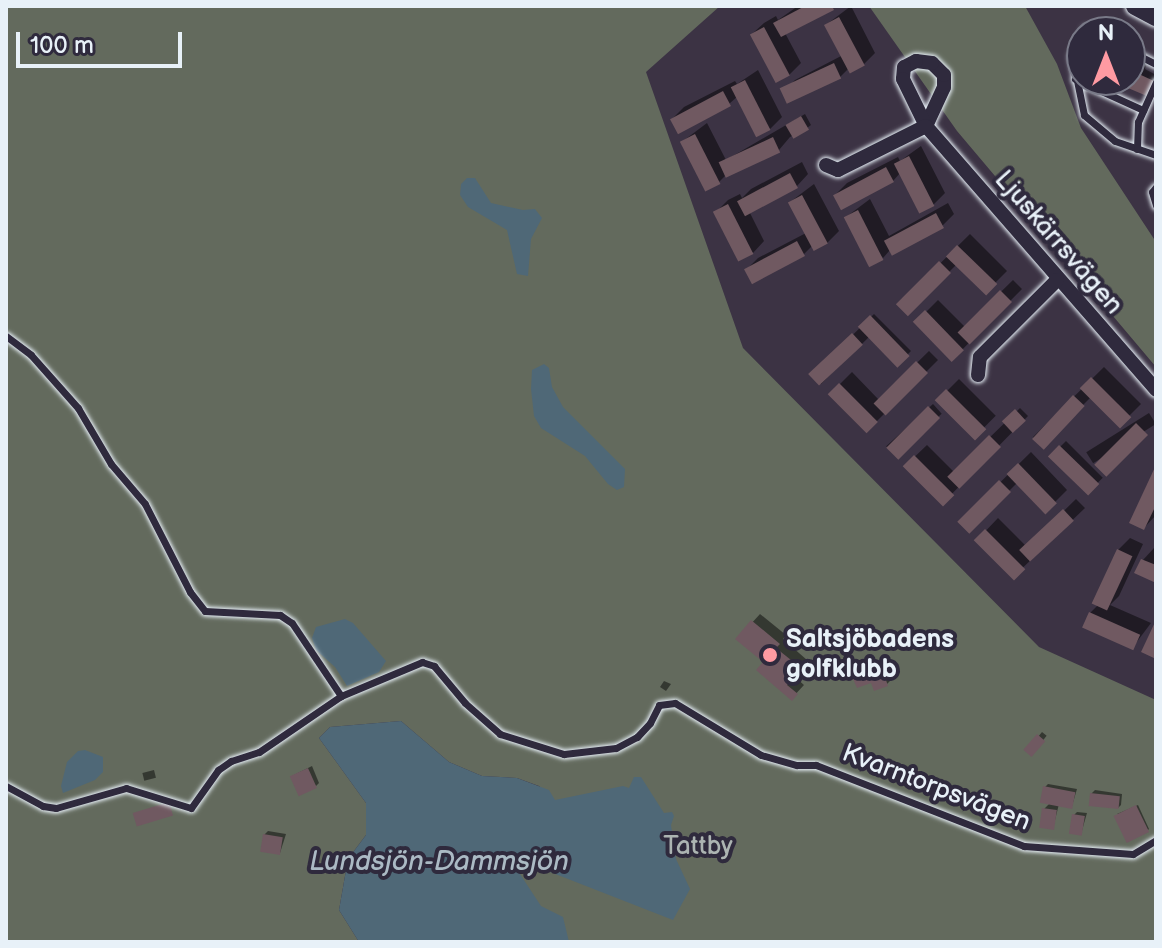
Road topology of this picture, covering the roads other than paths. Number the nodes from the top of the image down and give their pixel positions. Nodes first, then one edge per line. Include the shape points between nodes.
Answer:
1 (1135, 6) edge
2 (1156, 17) edge
3 (1156, 82) edge
4 (1078, 96) edge
5 (1112, 96) edge
6 (1143, 110) junction
7 (1137, 149) junction
8 (1156, 155) edge
9 (826, 165) dead end
10 (1156, 187) edge
11 (1156, 205) edge
12 (1057, 280) junction
13 (6, 336) edge
14 (978, 375) dead end
15 (1156, 390) edge
16 (341, 696) junction
17 (6, 786) edge
18 (1156, 840) edge

1 - 2 main road
3 - 6 lane
4 - 7 lane via 1084,115 1098,130
5 - 6 lane
6 - 7 lane
7 - 8 lane
9 - 12 street, Ljuskärrsvägen via 838,170 926,126
10 - 11 lane
12 - 14 street via 980,357
12 - 15 street, Ljuskärrsvägen
13 - 16 lane via 31,355 78,408 111,464 145,504 205,611 280,615 292,623
16 - 17 lane, Kvarntorpsvägen via 259,752 218,770 191,808 126,788 56,808
16 - 18 lane, Kvarntorpsvägen via 422,662 434,666 500,734 564,754 616,748 637,737 659,705 675,703 761,755 816,765 1024,846 1133,854

